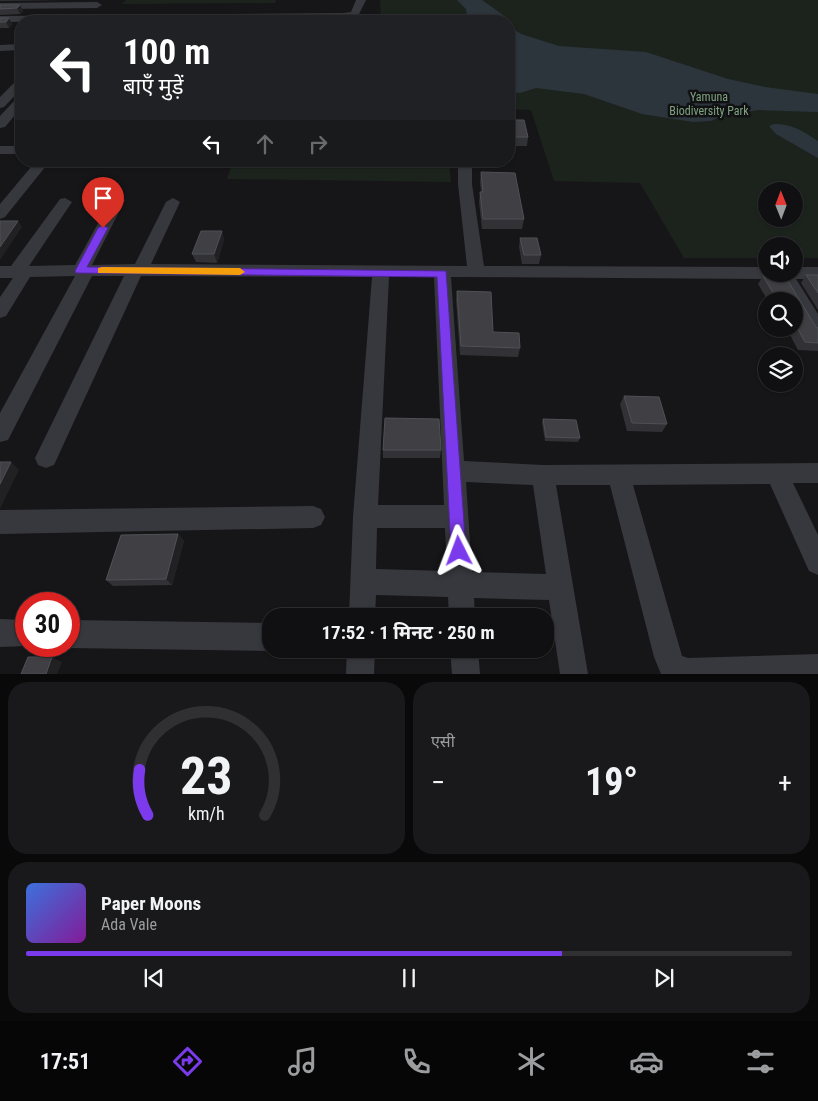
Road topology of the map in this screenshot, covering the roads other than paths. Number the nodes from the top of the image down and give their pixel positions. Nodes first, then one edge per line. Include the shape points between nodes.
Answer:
1 (361, 0) edge
2 (33, 3) edge
3 (96, 5) dead end
4 (0, 6) edge
5 (21, 15) edge
6 (194, 15) edge
7 (352, 15) edge
8 (352, 15) edge
9 (15, 19) edge
10 (0, 20) edge
11 (15, 47) edge
12 (0, 48) edge
13 (15, 88) edge
14 (0, 104) edge
15 (15, 108) edge
16 (0, 124) edge
17 (15, 149) edge
18 (0, 150) edge
19 (37, 167) edge
20 (465, 167) edge
21 (6, 198) edge
22 (118, 200) dead end
23 (64, 202) dead end
24 (173, 202) dead end
25 (0, 214) edge
26 (83, 271) junction
27 (137, 271) junction
28 (14, 272) edge
29 (381, 273) junction
30 (442, 273) junction
31 (476, 273) junction
32 (803, 273) edge
33 (818, 273) edge
34 (758, 274) edge
35 (789, 282) edge
36 (0, 311) edge
37 (818, 329) edge
38 (0, 432) edge
39 (46, 458) dead end
40 (454, 471) junction
41 (776, 473) junction
42 (818, 473) edge
43 (619, 474) junction
44 (543, 475) junction
45 (366, 516) junction
46 (457, 516) junction
47 (313, 517) dead end
48 (0, 522) edge
49 (818, 562) edge
50 (363, 582) junction
51 (461, 586) junction
52 (561, 587) junction
53 (362, 608) edge
54 (462, 608) edge
55 (0, 633) edge
56 (15, 633) edge
57 (80, 634) edge
58 (262, 637) edge
59 (361, 658) edge
60 (465, 658) edge
61 (818, 668) edge
62 (360, 674) edge
63 (466, 674) edge
64 (574, 674) edge

1 - 7 street via 358,11
2 - 3 street
2 - 4 street
2 - 5 street
6 - 8 street via 326,12
9 - 10 street
11 - 12 street
13 - 14 street
15 - 16 street
17 - 18 street
19 - 21 street
20 - 31 street
21 - 25 street
22 - 26 street
23 - 28 street
24 - 27 street
26 - 27 street
26 - 28 street
26 - 38 street
27 - 29 street
27 - 39 street
28 - 36 street
29 - 30 street
29 - 45 street
30 - 31 street
30 - 40 street
31 - 34 street
32 - 33 street
35 - 37 street
40 - 44 street
40 - 46 street
41 - 42 street
41 - 43 street
41 - 49 street
43 - 44 street
43 - 61 street via 673,667 688,672
44 - 52 street
45 - 46 street
45 - 50 street
46 - 51 street
47 - 48 street
50 - 51 street
50 - 53 street
51 - 52 street
51 - 54 street
52 - 64 street
55 - 56 street
57 - 58 street
59 - 62 street
60 - 63 street

